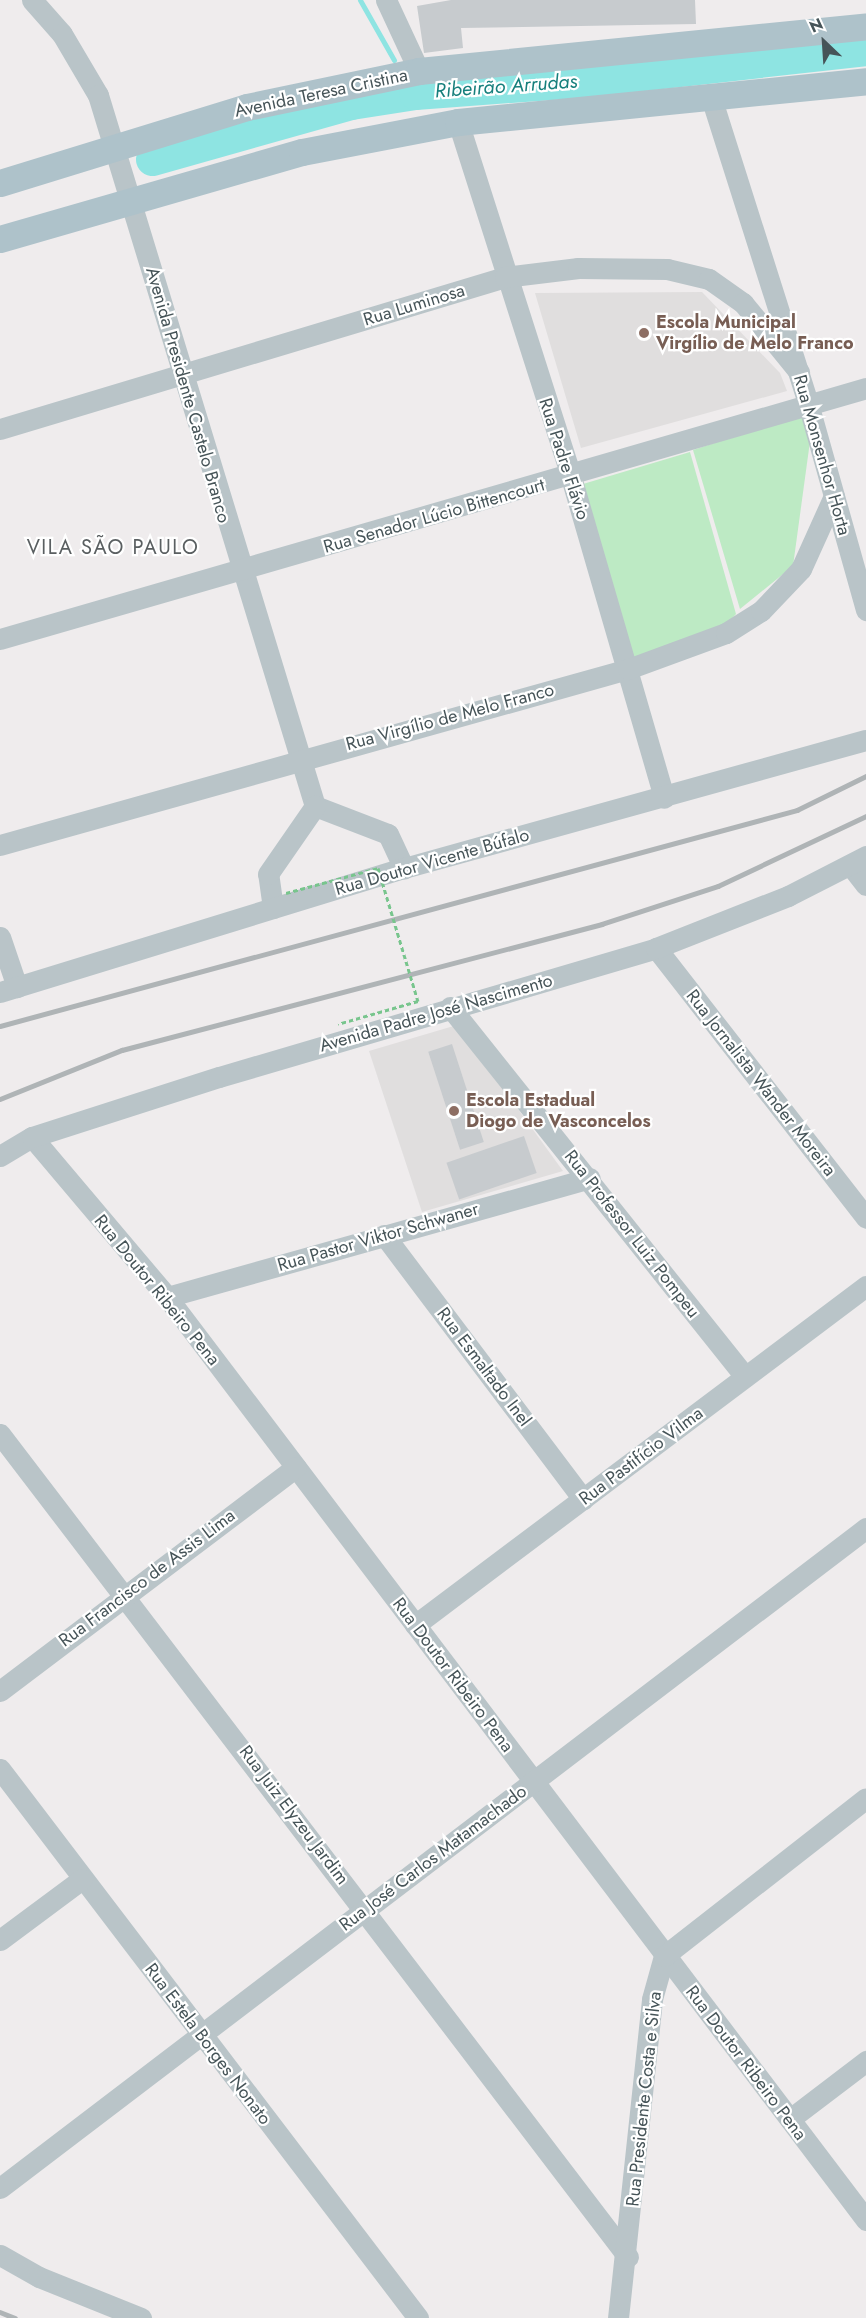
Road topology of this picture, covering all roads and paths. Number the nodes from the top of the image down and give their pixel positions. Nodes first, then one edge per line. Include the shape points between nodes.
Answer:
1 (32, 0) edge
2 (386, 0) edge
3 (866, 26) edge
4 (419, 71) junction
5 (866, 81) edge
6 (710, 94) junction
7 (458, 122) junction
8 (114, 146) junction
9 (0, 183) edge
10 (131, 200) junction
11 (0, 239) edge
12 (505, 277) junction
13 (799, 372) junction
14 (183, 376) junction
15 (866, 388) edge
16 (809, 407) junction
17 (0, 429) edge
18 (571, 477) junction
19 (834, 496) junction
20 (240, 571) junction
21 (866, 610) edge
22 (0, 639) edge
23 (627, 669) junction
24 (866, 740) edge
25 (300, 758) junction
26 (664, 798) junction
27 (315, 806) junction
28 (0, 845) edge
29 (859, 861) edge
30 (404, 868) junction
31 (866, 885) edge
32 (280, 901) junction
33 (0, 937) edge
34 (656, 948) junction
35 (8, 989) edge
36 (450, 1007) junction
37 (338, 1024) dead end
38 (32, 1137) junction
39 (0, 1156) edge
40 (590, 1178) junction
41 (866, 1218) edge
42 (384, 1235) junction
43 (866, 1286) edge
44 (167, 1297) junction
45 (745, 1377) junction
46 (0, 1434) edge
47 (296, 1467) junction
48 (583, 1498) junction
49 (866, 1528) edge
50 (126, 1593) junction
51 (415, 1625) junction
52 (0, 1690) edge
53 (0, 1769) edge
54 (534, 1781) junction
55 (866, 1798) edge
56 (82, 1878) junction
57 (365, 1909) junction
58 (0, 1940) edge
59 (664, 1956) junction
60 (201, 2034) junction
61 (866, 2061) edge
62 (790, 2119) junction
63 (0, 2188) edge
64 (866, 2220) edge
65 (0, 2255) edge
66 (628, 2257) junction
67 (141, 2318) edge
68 (418, 2318) edge
69 (618, 2318) edge

1 - 8 street, Avenida Presidente Castelo Branco via 62,34 98,95
2 - 4 street
3 - 4 main road, Avenida Teresa Cristina
4 - 8 main road, Avenida Teresa Cristina via 247,107
5 - 6 main road
6 - 7 main road
6 - 13 street, Rua Monsenhor Horta
7 - 10 main road via 302,152
7 - 12 street, Rua Padre Flávio
8 - 9 main road, Avenida Teresa Cristina
8 - 10 street, Avenida Presidente Castelo Branco
10 - 11 main road
10 - 14 street, Avenida Presidente Castelo Branco
12 - 13 street, Rua Luminosa via 578,268 667,268 709,279 743,303
12 - 14 street, Rua Luminosa
12 - 18 street, Rua Padre Flávio
13 - 16 street, Rua Monsenhor Horta
14 - 17 street, Rua Luminosa
14 - 20 street, Avenida Presidente Castelo Branco
15 - 16 street, Rua Senador Lúcio Bittencourt
16 - 18 street, Rua Senador Lúcio Bittencourt
16 - 19 street, Rua Monsenhor Horta
18 - 20 street, Rua Senador Lúcio Bittencourt
18 - 23 street, Rua Padre Flávio
19 - 21 street, Rua Monsenhor Horta
19 - 23 street, Rua Virgílio de Melo Franco via 801,569 761,611 726,633
20 - 22 street, Rua Senador Lúcio Bittencourt
20 - 25 street, Avenida Presidente Castelo Branco
23 - 25 street, Rua Virgílio de Melo Franco
23 - 26 street, Rua Padre Flávio
24 - 26 street, Rua Doutor Vicente Búfalo
25 - 27 street, Avenida Presidente Castelo Branco
25 - 28 street, Rua Virgílio de Melo Franco
26 - 30 street, Rua Doutor Vicente Búfalo
27 - 30 street via 388,834
27 - 32 street via 268,874
29 - 31 street
29 - 34 street, Avenida Padre José Nascimento
30 - 32 street, Rua Doutor Vicente Búfalo
32 - 35 street, Rua Doutor Vicente Búfalo
32 - 37 path, bridge via 378,868 418,1002
33 - 35 street
34 - 36 street, Avenida Padre José Nascimento
34 - 41 street, Rua Jornalista Wander Moreira
36 - 38 street, Avenida Padre José Nascimento
36 - 40 street, Rua Professor Luiz Pompeu
38 - 39 street, Avenida Padre José Nascimento
38 - 44 street, Rua Doutor Ribeiro Pena
40 - 42 street, Rua Pastor Viktor Schwaner
40 - 45 street, Rua Professor Luiz Pompeu
42 - 44 street, Rua Pastor Viktor Schwaner
42 - 48 street, Rua Esmaltado Inel
43 - 45 street, Rua Pastifício Vilma
44 - 47 street, Rua Doutor Ribeiro Pena
45 - 48 street, Rua Pastifício Vilma
46 - 50 street, Rua Juiz Elyzeu Jardim
47 - 50 street, Rua Francisco de Assis Lima
47 - 51 street, Rua Doutor Ribeiro Pena
48 - 51 street, Rua Pastifício Vilma
49 - 54 street, Rua José Carlos Matamachado
50 - 52 street, Rua Francisco de Assis Lima
50 - 57 street, Rua Juiz Elyzeu Jardim
51 - 54 street, Rua Doutor Ribeiro Pena
53 - 56 street, Rua Estela Borges Nonato
54 - 57 street, Rua José Carlos Matamachado
54 - 59 street, Rua Doutor Ribeiro Pena
55 - 59 street
56 - 58 street
56 - 60 street, Rua Estela Borges Nonato
57 - 60 street, Rua José Carlos Matamachado
57 - 66 street, Rua Juiz Elyzeu Jardim
59 - 62 street, Rua Doutor Ribeiro Pena
59 - 66 street, Rua Presidente Costa e Silva via 652,1999
60 - 63 street, Rua José Carlos Matamachado
60 - 68 street, Rua Estela Borges Nonato
61 - 62 street
62 - 64 street, Rua Doutor Ribeiro Pena
65 - 67 street via 39,2277
66 - 69 street, Rua Presidente Costa e Silva

